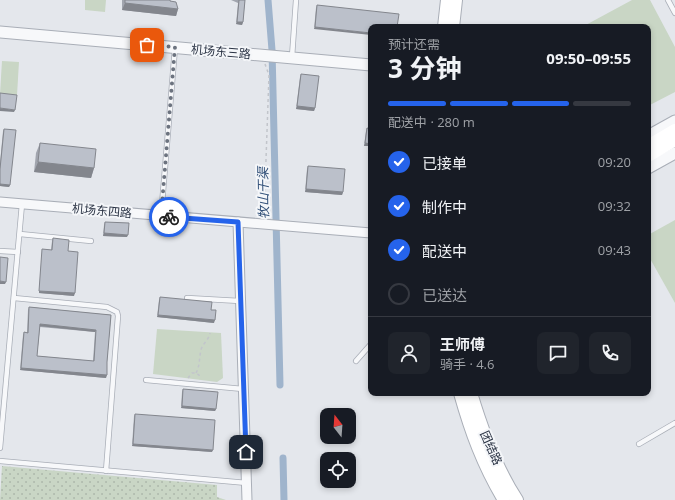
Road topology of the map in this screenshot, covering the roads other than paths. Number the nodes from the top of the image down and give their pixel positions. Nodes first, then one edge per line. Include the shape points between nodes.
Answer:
1 (296, 0) edge
2 (447, 0) edge
3 (456, 0) edge
4 (668, 0) edge
5 (675, 12) edge
6 (444, 24) edge
7 (453, 24) edge
8 (0, 32) edge
9 (175, 47) junction
10 (286, 57) junction
11 (368, 65) edge
12 (675, 121) edge
13 (675, 130) edge
14 (651, 134) edge
15 (675, 140) edge
16 (651, 144) edge
17 (675, 152) edge
18 (651, 154) edge
19 (651, 166) edge
20 (0, 202) edge
21 (22, 204) junction
22 (161, 216) junction
23 (238, 222) junction
24 (368, 233) edge
25 (20, 234) junction
26 (92, 241) dead end
27 (0, 251) edge
28 (18, 252) junction
29 (14, 298) junction
30 (187, 298) edge
31 (240, 301) junction
32 (368, 347) edge
33 (356, 361) dead end
34 (146, 380) dead end
35 (244, 389) junction
36 (461, 396) edge
37 (473, 396) edge
38 (675, 423) edge
39 (639, 444) dead end
40 (0, 448) edge
41 (0, 462) edge
42 (106, 471) junction
43 (247, 483) junction
44 (247, 500) edge
45 (504, 500) edge
46 (518, 500) edge

1 - 10 lane
2 - 6 main road
3 - 7 main road
4 - 5 lane
8 - 9 street, 机场东三路
9 - 10 street, 机场东三路
9 - 22 lane
10 - 11 street, 机场东三路
12 - 14 street
13 - 16 main road
15 - 18 main road
17 - 19 street
20 - 21 street, 机场东四路
21 - 22 street, 机场东四路
21 - 25 lane
22 - 23 street, 机场东四路
23 - 24 street, 机场东四路
23 - 31 street
25 - 26 lane
25 - 28 lane
27 - 28 lane
28 - 29 lane
29 - 40 lane
29 - 42 lane via 108,307 117,312
30 - 31 lane
31 - 35 street
32 - 33 lane
34 - 35 lane
35 - 43 street
36 - 45 main road, 团结路 via 471,431 492,480
37 - 46 main road, 团结路 via 480,425 507,485
38 - 39 lane
41 - 42 lane
42 - 43 lane
43 - 44 street

